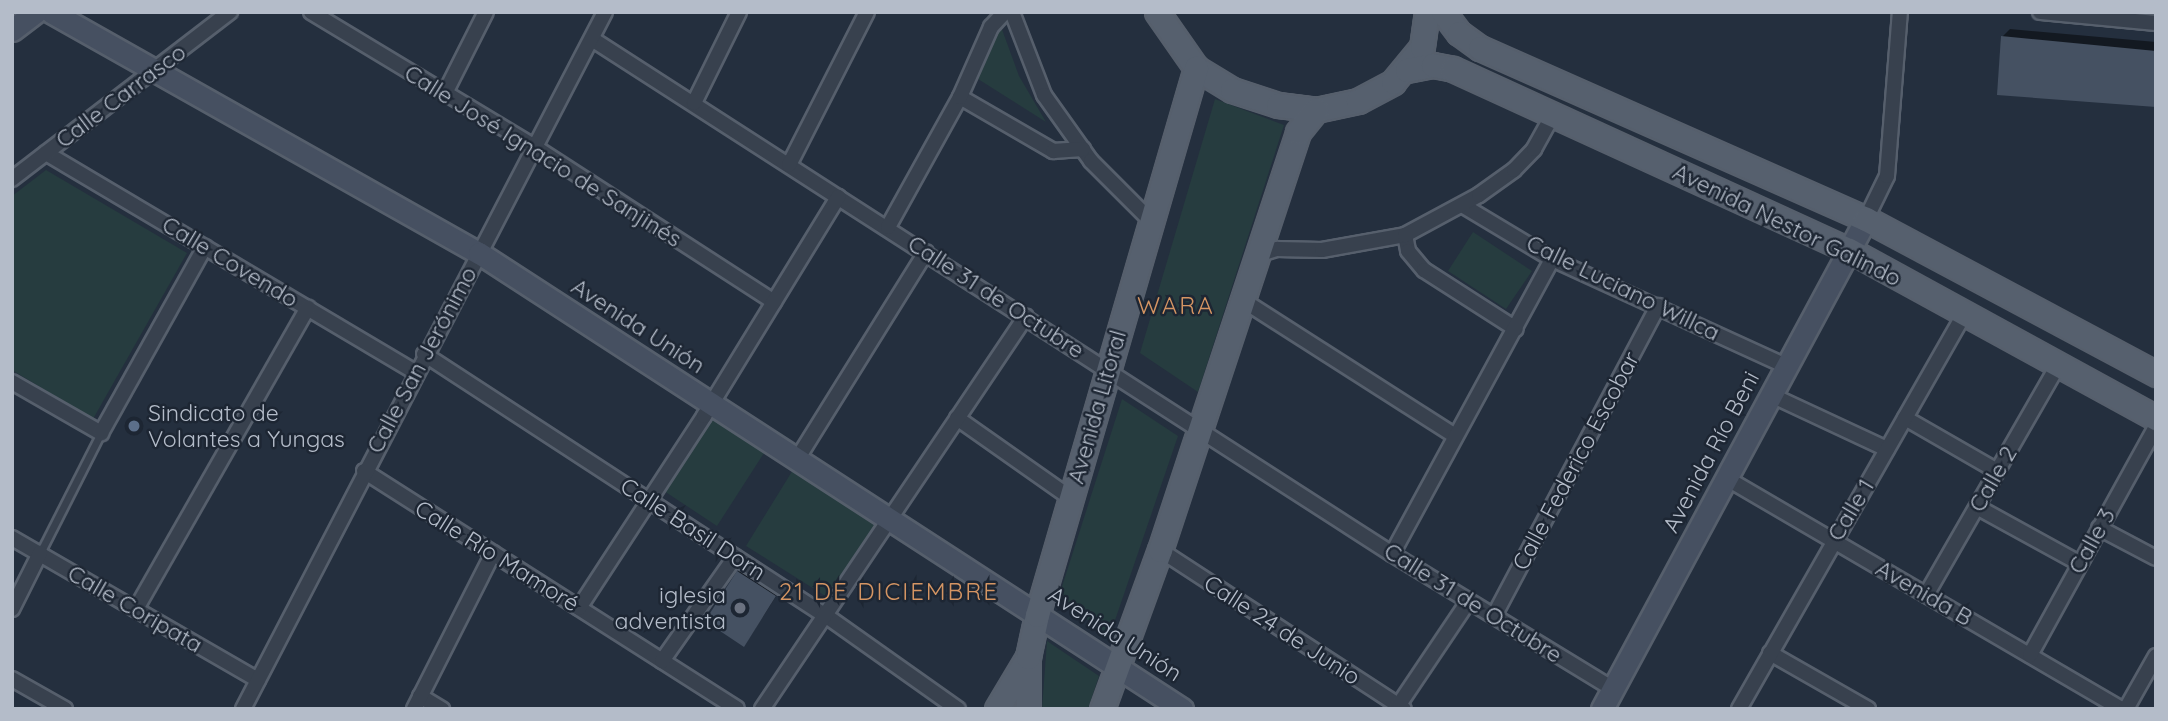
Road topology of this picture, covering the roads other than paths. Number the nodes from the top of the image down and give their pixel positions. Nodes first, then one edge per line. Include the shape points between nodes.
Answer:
1 (36, 12) edge
2 (51, 12) edge
3 (230, 12) edge
4 (311, 12) edge
5 (486, 12) edge
6 (605, 12) edge
7 (739, 12) edge
8 (867, 12) edge
9 (1005, 12) edge
10 (1012, 12) edge
11 (1157, 12) edge
12 (1427, 12) edge
13 (1443, 12) edge
14 (1900, 12) edge
15 (2040, 12) edge
16 (2156, 23) edge
17 (12, 30) edge
18 (592, 39) junction
19 (1196, 68) junction
20 (156, 69) junction
21 (1407, 70) junction
22 (445, 93) junction
23 (960, 97) junction
24 (694, 103) junction
25 (1316, 110) junction
26 (1553, 115) junction
27 (533, 146) junction
28 (1083, 149) junction
29 (46, 153) junction
30 (789, 165) junction
31 (12, 179) edge
32 (838, 197) junction
33 (1462, 205) junction
34 (1866, 219) junction
35 (1151, 221) junction
36 (888, 227) junction
37 (1405, 235) junction
38 (205, 247) junction
39 (1849, 250) junction
40 (926, 252) junction
41 (479, 253) junction
42 (1257, 254) junction
43 (1552, 259) junction
44 (1244, 301) junction
45 (774, 302) junction
46 (1658, 306) junction
47 (308, 308) junction
48 (1965, 313) junction
49 (1026, 316) junction
50 (1517, 329) junction
51 (424, 354) junction
52 (2059, 363) junction
53 (1786, 366) junction
54 (1108, 370) junction
55 (415, 372) junction
56 (2156, 374) edge
57 (12, 382) edge
58 (1771, 395) junction
59 (709, 403) junction
60 (957, 418) junction
61 (1905, 418) junction
62 (2156, 418) edge
63 (1202, 427) junction
64 (2156, 427) edge
65 (101, 433) junction
66 (1455, 436) junction
67 (1887, 449) junction
68 (796, 461) junction
69 (364, 471) junction
70 (1997, 471) junction
71 (1726, 478) junction
72 (1071, 498) junction
73 (650, 501) junction
74 (1977, 507) junction
75 (889, 520) junction
76 (2099, 528) junction
77 (12, 538) edge
78 (1832, 540) junction
79 (1160, 551) junction
80 (493, 553) junction
81 (40, 554) junction
82 (1392, 554) junction
83 (735, 557) junction
84 (2156, 558) edge
85 (2079, 564) junction
86 (1926, 595) junction
87 (1468, 602) junction
88 (579, 608) junction
89 (12, 609) edge
90 (136, 609) junction
91 (825, 615) junction
92 (1037, 615) junction
93 (1494, 616) junction
94 (1770, 653) junction
95 (2029, 655) junction
96 (2156, 656) edge
97 (1028, 657) junction
98 (662, 661) junction
99 (1116, 667) junction
100 (12, 679) edge
101 (258, 680) junction
102 (1613, 689) junction
103 (417, 702) edge
104 (1400, 708) edge
105 (65, 709) edge
106 (243, 709) edge
107 (442, 709) edge
108 (737, 709) edge
109 (762, 709) edge
110 (958, 709) edge
111 (997, 709) edge
112 (1028, 709) edge
113 (1102, 709) edge
114 (1182, 709) edge
115 (1602, 709) edge
116 (1739, 709) edge
117 (1868, 709) edge
118 (2124, 709) edge

1 - 17 street
2 - 20 street, Avenida Unión
3 - 20 street, Calle Carrasco
4 - 22 street, Calle José Ignacio de Sanjinés
5 - 22 street
6 - 18 street, Calle San Jerónimo
7 - 24 street
8 - 30 street
9 - 23 street via 991,27
10 - 28 street via 1044,95
11 - 19 main road
12 - 21 main road via 1422,47
13 - 34 main road, Avenida Nestor Galindo via 1459,33 1480,48
14 - 34 street via 1887,176
15 - 16 street
18 - 24 street, Calle 31 de Octubre
18 - 27 street, Calle San Jerónimo
19 - 25 main road via 1232,90 1278,105
19 - 35 main road, Avenida Litoral
20 - 29 street, Calle Carrasco
20 - 41 street, Avenida Unión
21 - 25 main road via 1358,101
21 - 26 main road, Avenida Nestor Galindo via 1433,65 1453,69
22 - 27 street, Calle José Ignacio de Sanjinés
23 - 28 street via 1054,151
23 - 36 street
24 - 30 street, Calle 31 de Octubre
25 - 42 main road via 1298,132
26 - 33 street via 1534,149 1514,170
26 - 39 main road, Avenida Nestor Galindo
27 - 41 street, Calle San Jerónimo
27 - 45 street, Calle José Ignacio de Sanjinés
28 - 35 street
29 - 31 street, Calle Carrasco
29 - 38 street, Calle Covendo
30 - 32 street, Calle 31 de Octubre
32 - 36 street, Calle 31 de Octubre
32 - 45 street
33 - 37 street
33 - 43 street, Calle Luciano Willca
34 - 39 street, Avenida Río Beni
34 - 56 main road, Avenida Nestor Galindo
35 - 54 main road, Avenida Litoral
36 - 40 street, Calle 31 de Octubre
37 - 42 street via 1322,250 1277,249
37 - 50 street via 1408,251 1424,270
38 - 47 street, Calle Covendo
38 - 65 street
39 - 48 main road, Avenida Nestor Galindo
39 - 53 street, Avenida Río Beni
40 - 49 street, Calle 31 de Octubre
40 - 68 street
41 - 51 street, Calle San Jerónimo
41 - 59 street, Avenida Unión
42 - 44 main road
43 - 46 street, Calle Luciano Willca
43 - 50 street
44 - 63 main road
44 - 66 street
45 - 59 street
46 - 53 street, Calle Luciano Willca
46 - 93 street, Calle Federico Escobar
47 - 55 street, Calle Covendo
47 - 90 street
48 - 52 main road, Avenida Nestor Galindo
48 - 61 street, Calle 1
49 - 54 street, Calle 31 de Octubre
49 - 60 street
50 - 66 street
51 - 55 street, Calle San Jerónimo
51 - 73 street, Calle Basil Dorn
52 - 62 main road, Avenida Nestor Galindo
52 - 70 street, Calle 2
53 - 58 street, Avenida Río Beni
54 - 63 street, Calle 31 de Octubre
54 - 72 main road, Avenida Litoral
55 - 69 street, Calle San Jerónimo
57 - 65 street
58 - 67 street
58 - 71 street, Avenida Río Beni
59 - 68 street, Avenida Unión
59 - 73 street
60 - 72 street
60 - 75 street
61 - 67 street, Calle 1
61 - 70 street
63 - 79 main road
63 - 82 street, Calle 31 de Octubre
64 - 76 street, Calle 3
65 - 81 lane
66 - 82 street
67 - 78 street, Calle 1
68 - 75 street, Avenida Unión
69 - 80 street, Calle Río Mamoré
69 - 101 street, Calle San Jerónimo
70 - 74 street, Calle 2
71 - 78 street, Avenida B
71 - 102 street, Avenida Río Beni
72 - 92 main road, Avenida Litoral
73 - 83 street, Calle Basil Dorn
73 - 88 street
74 - 85 street
74 - 86 street, Calle 2
75 - 91 street
75 - 92 street, Avenida Unión
76 - 84 street
76 - 85 street, Calle 3
77 - 81 street, Calle Coripata
78 - 86 street, Avenida B
78 - 94 street, Calle 1
79 - 99 main road
79 - 104 street, Calle 24 de Junio
80 - 88 street, Calle Río Mamoré
80 - 103 street
81 - 89 street
81 - 90 street, Calle Coripata
82 - 87 street, Calle 31 de Octubre
83 - 91 street, Calle Basil Dorn
83 - 98 street
85 - 95 street, Calle 3
86 - 95 street, Avenida B
87 - 93 street, Calle 31 de Octubre
87 - 104 street
88 - 98 street, Calle Río Mamoré
90 - 101 street, Calle Coripata
91 - 109 street
91 - 110 street, Calle Basil Dorn
92 - 97 main road, Avenida Litoral
92 - 99 street, Avenida Unión
93 - 102 street, Calle 31 de Octubre
94 - 116 street, Calle 1
94 - 117 street
95 - 118 street, Avenida B
96 - 118 street
97 - 111 main road
97 - 112 main road, Avenida Litoral
98 - 108 street, Calle Río Mamoré
99 - 113 main road
99 - 114 street, Avenida Unión
100 - 105 street
101 - 106 street, Calle San Jerónimo
102 - 115 street, Avenida Río Beni
103 - 107 street

